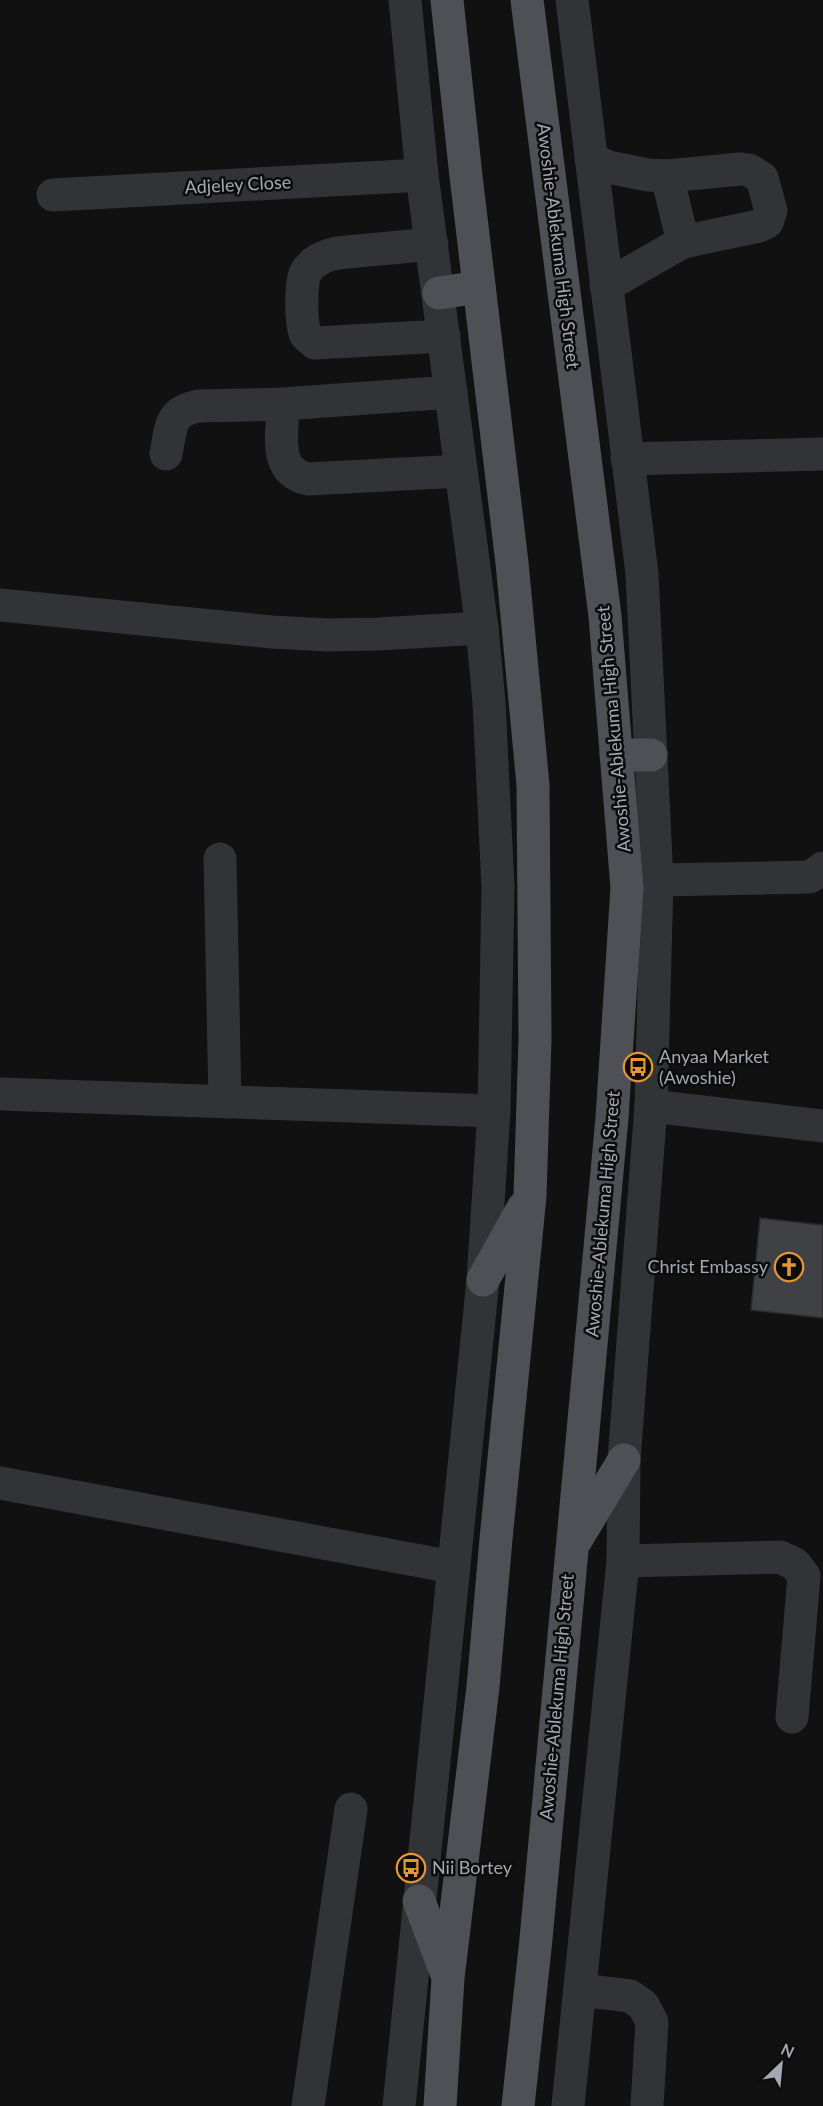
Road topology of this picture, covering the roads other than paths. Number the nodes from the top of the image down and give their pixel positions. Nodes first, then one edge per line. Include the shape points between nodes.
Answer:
1 (405, 0) edge
2 (447, 0) edge
3 (527, 0) edge
4 (572, 0) edge
5 (591, 159) junction
6 (422, 175) junction
7 (667, 176) junction
8 (53, 195) dead end
9 (682, 242) junction
10 (432, 244) junction
11 (606, 286) junction
12 (479, 287) junction
13 (439, 292) junction
14 (444, 336) junction
15 (451, 392) junction
16 (283, 404) junction
17 (166, 454) dead end
18 (823, 454) edge
19 (627, 459) junction
20 (461, 471) junction
21 (0, 605) edge
22 (482, 628) junction
23 (651, 754) junction
24 (616, 755) junction
25 (220, 859) dead end
26 (823, 868) edge
27 (657, 880) junction
28 (0, 1094) edge
29 (225, 1102) junction
30 (651, 1106) junction
31 (494, 1111) junction
32 (823, 1126) edge
33 (530, 1196) junction
34 (483, 1280) junction
35 (624, 1460) junction
36 (0, 1483) edge
37 (571, 1549) junction
38 (623, 1561) junction
39 (453, 1567) junction
40 (792, 1717) dead end
41 (351, 1809) dead end
42 (419, 1901) junction
43 (448, 1978) junction
44 (580, 1990) junction
45 (308, 2106) edge
46 (399, 2106) edge
47 (440, 2106) edge
48 (518, 2106) edge
49 (568, 2106) edge
50 (647, 2106) edge

1 - 6 street
2 - 12 main road
3 - 24 main road, Awoshie-Ablekuma High Street via 605,616
4 - 5 street, Awoshie-Ablekuma High Street
5 - 7 street via 630,173
5 - 11 street, Awoshie-Ablekuma High Street
6 - 8 street, Adjeley Close
6 - 10 street
7 - 9 street
7 - 9 street via 749,170 762,178 771,211 767,222 759,226
9 - 11 street
10 - 13 street
10 - 14 street via 323,257 303,280 302,323 306,336 315,343
11 - 19 street, Awoshie-Ablekuma High Street
12 - 13 main road
12 - 33 main road via 513,563 533,785 535,1039
13 - 14 street
14 - 15 street
15 - 16 street
15 - 20 street
16 - 17 street via 185,409 173,421
16 - 20 street via 282,458 290,472 301,478
18 - 19 street
19 - 23 street, Awoshie-Ablekuma High Street via 642,574
20 - 22 street
21 - 22 street via 327,635
22 - 31 street via 498,887
23 - 24 main road
23 - 27 street, Awoshie-Ablekuma High Street
24 - 37 main road, Awoshie-Ablekuma High Street via 627,888 612,1118
25 - 29 street
26 - 27 street via 810,877
27 - 30 street, Awoshie-Ablekuma High Street
28 - 29 street
29 - 31 street
30 - 32 street
30 - 35 street, Awoshie-Ablekuma High Street
31 - 34 street
33 - 34 main road
33 - 43 main road via 483,1687
34 - 39 street
35 - 37 main road
35 - 38 street, Awoshie-Ablekuma High Street
36 - 39 street
37 - 48 main road, Awoshie-Ablekuma High Street
38 - 40 street via 780,1557 795,1564 804,1576
38 - 44 street, Awoshie-Ablekuma High Street
39 - 42 street
41 - 45 street
42 - 43 main road
42 - 46 street
43 - 47 main road
44 - 49 street, Awoshie-Ablekuma High Street
44 - 50 street via 630,1996 643,2005 652,2022

